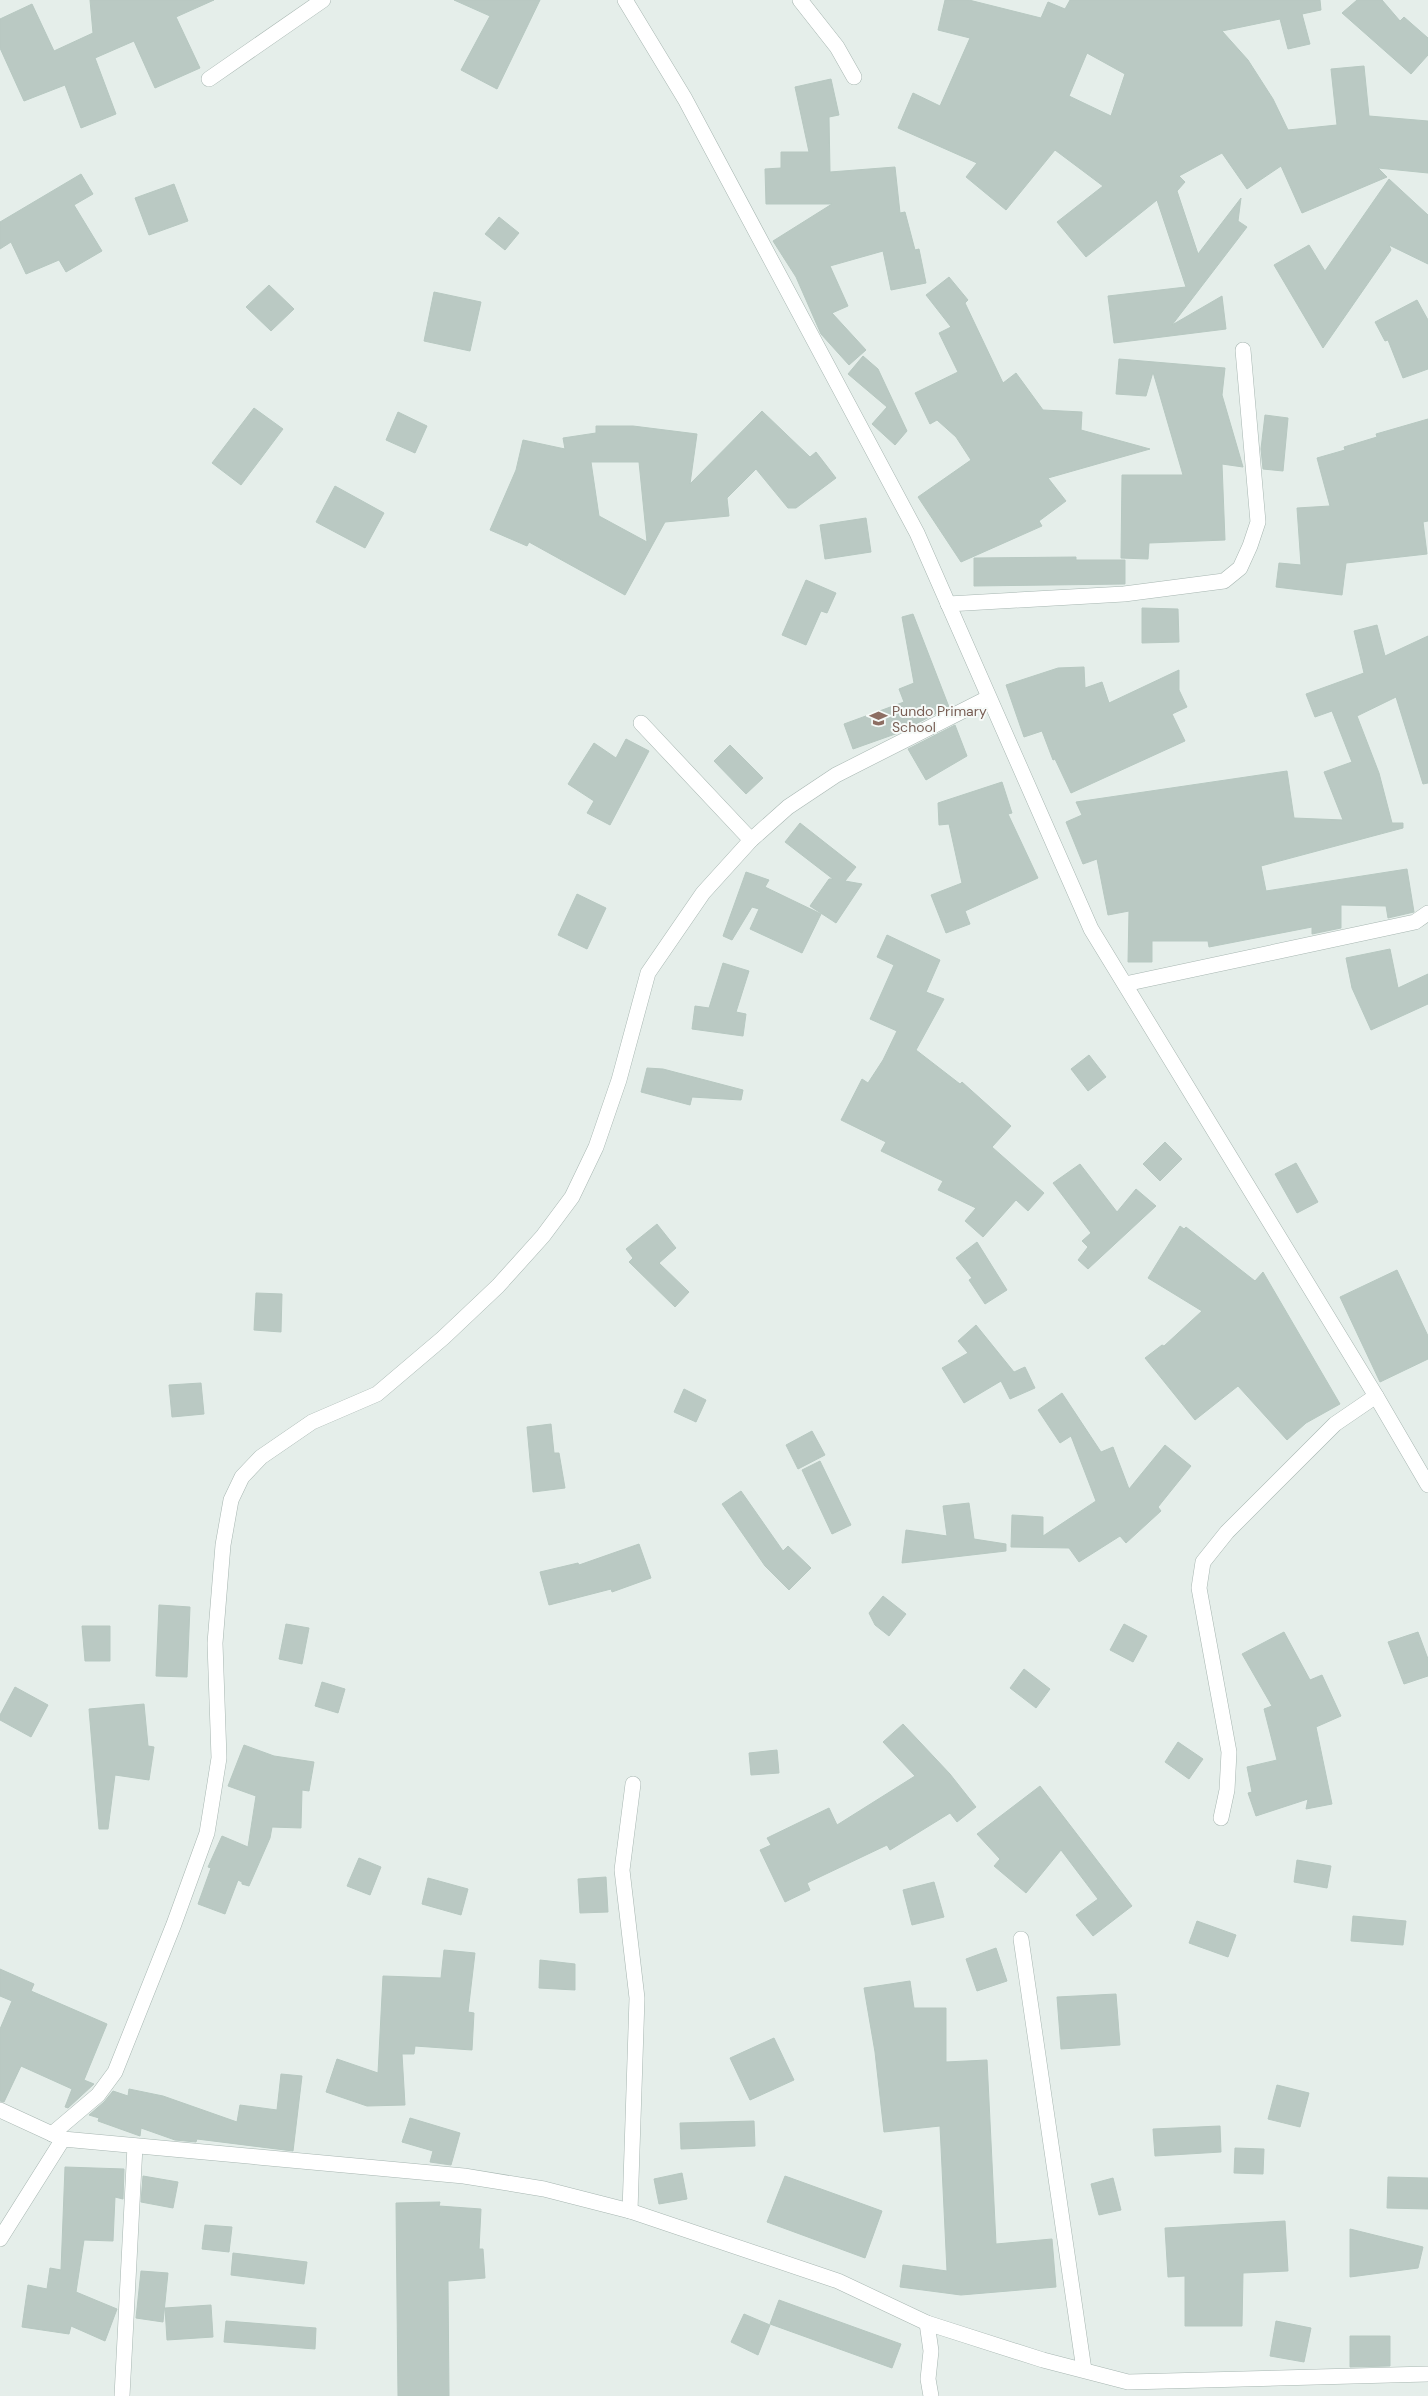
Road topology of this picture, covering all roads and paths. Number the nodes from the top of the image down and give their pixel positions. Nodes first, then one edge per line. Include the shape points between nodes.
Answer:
1 (323, 0) edge
2 (626, 0) edge
3 (800, 0) edge
4 (854, 77) dead end
5 (210, 79) dead end
6 (1243, 350) dead end
7 (948, 604) junction
8 (988, 698) junction
9 (642, 723) dead end
10 (751, 840) junction
11 (1428, 913) edge
12 (1125, 984) junction
13 (1376, 1396) junction
14 (1428, 1485) edge
15 (633, 1784) dead end
16 (1221, 1818) dead end
17 (1021, 1940) dead end
18 (0, 2110) edge
19 (57, 2136) junction
20 (135, 2146) junction
21 (630, 2211) junction
22 (0, 2239) edge
23 (927, 2323) junction
24 (1084, 2370) junction
25 (1428, 2374) edge
26 (122, 2396) edge
27 (931, 2396) edge

1 - 5 street
2 - 7 street via 685,100 917,533
3 - 4 street via 837,47
6 - 7 street via 1258,522 1240,568 1224,581 1124,594
7 - 8 street
8 - 10 street via 836,775 788,807
8 - 12 street via 1091,929
9 - 10 street
10 - 19 street via 703,893 648,973 619,1080 596,1148 572,1196 543,1236 450,1332 377,1394 312,1422 261,1457 242,1477 231,1500 223,1545 215,1643 219,1758 206,1832 174,1924 115,2072 98,2095
11 - 12 street via 1415,922
12 - 13 street
13 - 14 street
13 - 16 street via 1335,1424 1315,1443 1227,1532 1203,1562 1199,1588 1229,1752 1227,1790
15 - 21 street via 622,1870 637,1998
17 - 24 street
18 - 19 street
19 - 20 street
19 - 22 street
20 - 21 street via 464,2176 544,2189
20 - 26 street
21 - 23 street via 838,2280
23 - 24 street
23 - 27 street
24 - 25 street via 1128,2382

